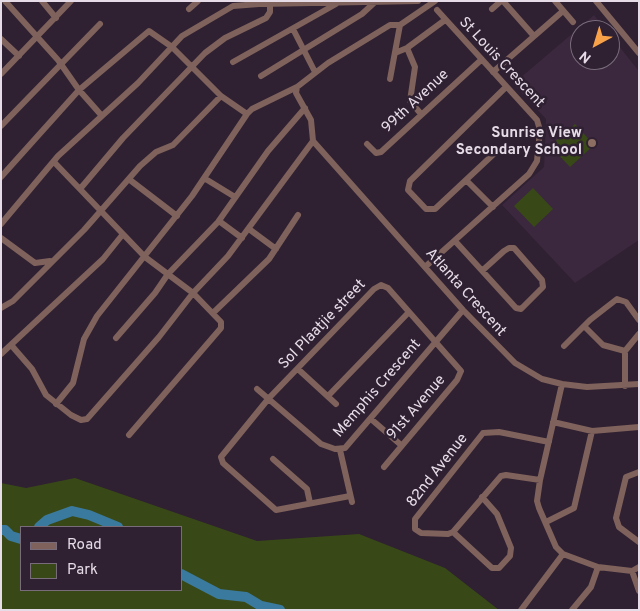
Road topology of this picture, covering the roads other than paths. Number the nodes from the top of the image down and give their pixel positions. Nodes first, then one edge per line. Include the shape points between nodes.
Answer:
1 (5, 1) edge
2 (42, 1) edge
3 (71, 1) edge
4 (198, 1) edge
5 (418, 1) edge
6 (435, 1) edge
7 (502, 1) edge
8 (555, 1) edge
9 (596, 1) edge
10 (375, 2) edge
11 (235, 3) edge
12 (270, 4) junction
13 (336, 4) junction
14 (425, 8) junction
15 (189, 9) dead end
16 (492, 9) dead end
17 (437, 10) dead end
18 (563, 10) junction
19 (56, 18) junction
20 (445, 20) junction
21 (571, 20) edge
22 (100, 24) dead end
23 (400, 24) junction
24 (293, 29) junction
25 (533, 35) junction
26 (37, 38) junction
27 (1, 39) edge
28 (172, 47) junction
29 (303, 48) junction
30 (407, 48) junction
31 (395, 53) junction
32 (639, 53) edge
33 (19, 56) junction
34 (481, 60) junction
35 (233, 62) dead end
36 (61, 64) junction
37 (192, 67) junction
38 (315, 72) junction
39 (493, 72) junction
40 (1, 74) edge
41 (261, 76) dead end
42 (390, 78) dead end
43 (298, 87) junction
44 (506, 87) junction
45 (79, 90) junction
46 (221, 96) junction
47 (305, 108) junction
48 (247, 114) junction
49 (421, 114) junction
50 (102, 116) junction
51 (1, 126) edge
52 (312, 141) junction
53 (367, 144) dead end
54 (498, 150) dead end
55 (54, 162) junction
56 (1, 177) edge
57 (204, 178) junction
58 (130, 180) junction
59 (467, 180) junction
60 (80, 189) junction
61 (235, 197) junction
62 (493, 206) junction
63 (101, 212) junction
64 (298, 215) dead end
65 (177, 216) junction
66 (218, 221) junction
67 (1, 224) edge
68 (249, 229) junction
69 (123, 234) junction
70 (1, 238) edge
71 (242, 238) junction
72 (455, 241) junction
73 (276, 249) junction
74 (145, 257) junction
75 (51, 261) junction
76 (425, 268) junction
77 (483, 270) junction
78 (168, 274) junction
79 (193, 292) junction
80 (1, 308) edge
81 (463, 310) junction
82 (409, 312) junction
83 (213, 313) junction
84 (639, 320) edge
85 (584, 326) junction
86 (639, 334) edge
87 (116, 338) dead end
88 (435, 343) junction
89 (12, 346) junction
90 (564, 346) dead end
91 (625, 351) junction
92 (1, 354) edge
93 (299, 370) junction
94 (562, 384) junction
95 (639, 384) edge
96 (626, 386) junction
97 (257, 390) dead end
98 (328, 396) junction
99 (269, 398) junction
100 (56, 404) junction
101 (336, 404) dead end
102 (371, 419) junction
103 (554, 422) junction
104 (639, 427) edge
105 (592, 431) junction
106 (130, 435) dead end
107 (549, 442) junction
108 (401, 445) junction
109 (340, 450) junction
110 (273, 459) dead end
111 (384, 467) dead end
112 (639, 472) edge
113 (540, 480) junction
114 (482, 497) junction
115 (310, 503) junction
116 (546, 522) junction
117 (453, 532) junction
118 (639, 542) edge
119 (563, 554) junction
120 (639, 566) edge
121 (598, 567) junction
122 (632, 571) junction
123 (639, 591) edge
124 (521, 610) edge
125 (572, 610) edge

1 - 26 street
2 - 19 street
3 - 19 street
4 - 15 street
5 - 10 street
5 - 14 street
6 - 14 street
7 - 16 street
7 - 25 street
8 - 18 street
9 - 32 street
10 - 13 street
10 - 29 street via 362,14
11 - 12 street
11 - 28 street via 182,36
12 - 13 street
12 - 37 street via 266,18 225,38
13 - 24 street
14 - 23 street
17 - 20 street, St Louis Crescent
18 - 21 street
18 - 25 street
19 - 26 street
20 - 30 street
20 - 34 street, St Louis Crescent
22 - 36 street
23 - 31 street
23 - 38 street via 390,25
24 - 29 street
24 - 35 street
25 - 39 street
26 - 33 street
26 - 36 street
27 - 33 street
28 - 37 street
28 - 45 street via 149,30 144,32
28 - 50 street
29 - 38 street
29 - 41 street
30 - 31 street
30 - 49 street via 415,68 410,101
31 - 42 street
33 - 40 street
34 - 39 street, St Louis Crescent
34 - 49 street, 99th Avenue
36 - 45 street
36 - 51 street
37 - 46 street
37 - 60 street via 123,138
38 - 43 street
39 - 44 street, St Louis Crescent
43 - 47 street via 296,93
43 - 48 street
44 - 59 street via 410,181 408,190 431,211
44 - 62 street, St Louis Crescent via 537,120 540,130 537,162 529,174
45 - 50 street
45 - 56 street
46 - 48 street
46 - 58 street via 173,145 156,152
47 - 52 street
47 - 61 street via 278,138
48 - 57 street
49 - 53 street, 99th Avenue via 381,152
50 - 55 street
52 - 68 street
52 - 76 street, Atlanta Crescent
54 - 59 street
55 - 60 street
55 - 67 street
57 - 61 street
57 - 65 street
58 - 63 street
58 - 65 street
59 - 62 street
60 - 63 street
61 - 66 street
62 - 72 street, St Louis Crescent
63 - 69 street
63 - 75 street
64 - 73 street
65 - 74 street
66 - 71 street
66 - 78 street
68 - 71 street
68 - 73 street
69 - 74 street
69 - 89 street via 103,258
70 - 75 street via 35,263
71 - 79 street
72 - 76 street, St Louis Crescent
72 - 77 street
73 - 83 street via 248,282
74 - 78 street
74 - 100 street via 89,327 73,383
75 - 80 street via 13,301
76 - 81 street, Atlanta Crescent
77 - 77 street via 518,309 542,288 542,280 514,248 504,251
78 - 79 street
78 - 87 street
79 - 83 street
79 - 100 street via 159,337 86,420 76,418
81 - 88 street, Memphis Crescent
81 - 94 street, Atlanta Crescent via 515,363 542,378
82 - 88 street, Sol Plaatjie street
82 - 93 street, Sol Plaatjie street via 388,288 377,286
82 - 98 street
83 - 106 street via 222,322 221,328
84 - 85 street via 626,302 617,299
85 - 90 street
85 - 91 street via 603,345
86 - 91 street
88 - 102 street, Memphis Crescent
88 - 108 street, 91st Avenue via 461,373
89 - 92 street
89 - 100 street via 32,369 46,395
91 - 96 street
93 - 98 street
93 - 99 street, Sol Plaatjie street
94 - 96 street, Atlanta Crescent
94 - 103 street
95 - 96 street, Atlanta Crescent
97 - 99 street, Memphis Crescent
98 - 101 street
99 - 109 street, Memphis Crescent via 321,444
99 - 115 street, Sol Plaatjie street via 224,452 221,460 272,508 280,510
102 - 108 street
102 - 109 street, Memphis Crescent
103 - 105 street
103 - 107 street
104 - 105 street
105 - 116 street via 574,508
107 - 113 street
107 - 117 street, 82nd Avenue via 499,432 483,433 414,523 415,529 421,533
108 - 111 street, 91st Avenue
109 - 115 street via 351,499
110 - 115 street via 306,489
112 - 118 street via 626,477 616,518 619,527
113 - 114 street via 501,476
113 - 116 street via 537,501
114 - 117 street
114 - 117 street via 497,514 511,548 510,556 499,568 492,568
116 - 119 street via 556,547
119 - 121 street
119 - 124 street
120 - 122 street
121 - 122 street
121 - 125 street via 594,581
122 - 123 street

